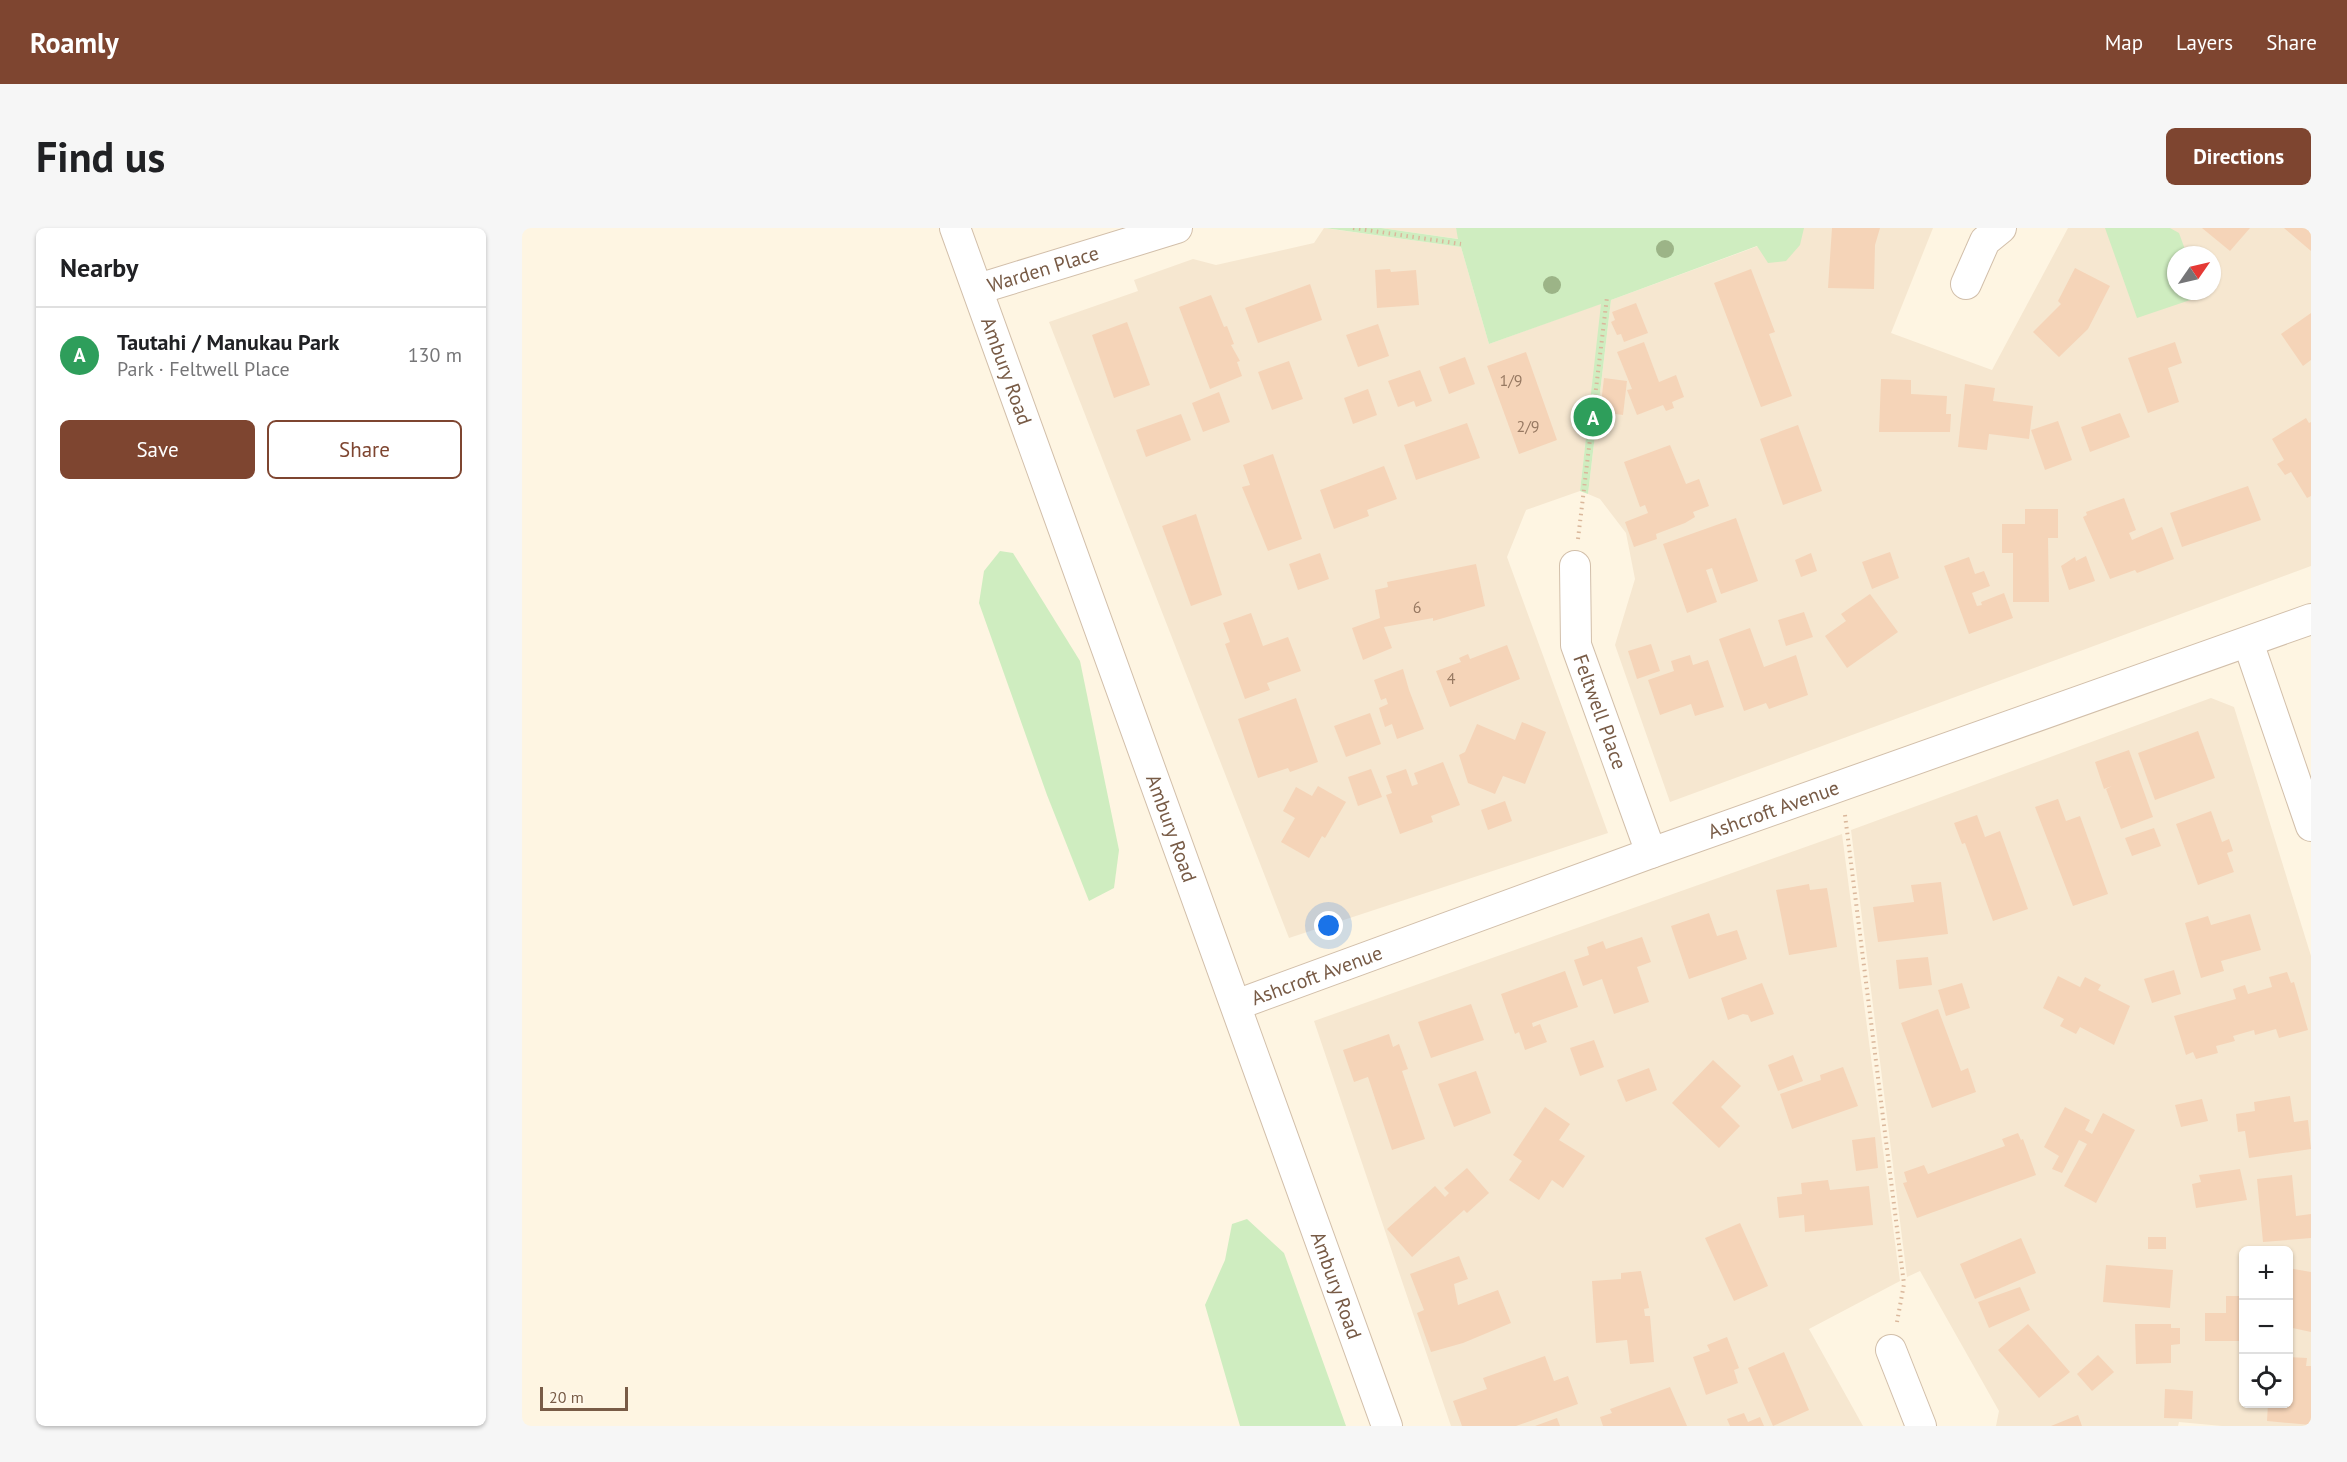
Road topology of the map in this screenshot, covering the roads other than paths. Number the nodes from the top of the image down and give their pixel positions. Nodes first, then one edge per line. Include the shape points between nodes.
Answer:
1 (955, 228) edge
2 (1177, 228) edge
3 (2001, 228) edge
4 (1966, 284) dead end
5 (978, 290) junction
6 (1575, 566) road end
7 (2311, 619) edge
8 (2248, 642) junction
9 (2311, 826) edge
10 (1651, 853) junction
11 (1236, 1005) junction
12 (1891, 1350) road end
13 (1388, 1426) edge
14 (1921, 1426) edge

1 - 5 street, Ambury Road
2 - 5 street, Warden Place
3 - 4 street via 1985,241
5 - 11 street, Ambury Road
6 - 10 street, Feltwell Place via 1576,645
7 - 8 street, Ashcroft Avenue
8 - 9 street
8 - 10 street, Ashcroft Avenue
10 - 11 street, Ashcroft Avenue
11 - 13 street, Ambury Road
12 - 14 street

